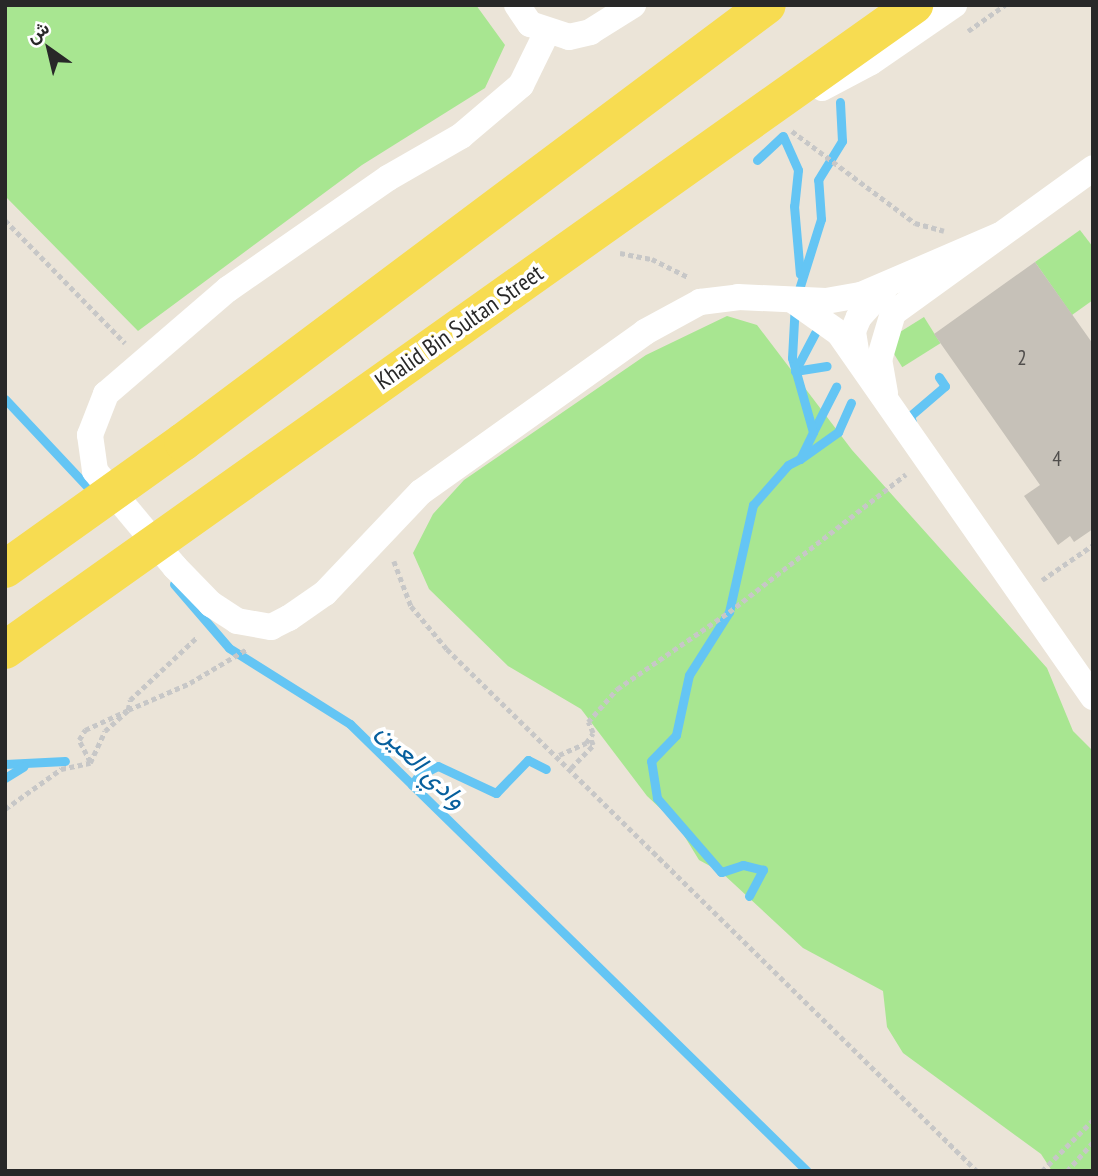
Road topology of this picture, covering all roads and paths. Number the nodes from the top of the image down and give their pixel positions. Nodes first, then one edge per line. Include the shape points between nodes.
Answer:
1 (517, 5) edge
2 (633, 5) edge
3 (746, 5) edge
4 (767, 5) edge
5 (914, 5) edge
6 (954, 5) edge
7 (547, 32) junction
8 (683, 65) junction
9 (785, 126) dead end
10 (727, 137) junction
11 (1090, 176) edge
12 (5, 220) edge
13 (947, 232) dead end
14 (1000, 235) junction
15 (609, 251) dead end
16 (699, 281) dead end
17 (892, 283) junction
18 (795, 302) junction
19 (125, 343) dead end
20 (858, 359) junction
21 (887, 401) junction
22 (926, 459) junction
23 (1093, 545) edge
24 (397, 552) dead end
25 (13, 563) edge
26 (1021, 594) junction
27 (271, 627) junction
28 (197, 637) dead end
29 (5, 650) edge
30 (1093, 697) edge
31 (128, 710) junction
32 (590, 737) junction
33 (559, 755) junction
34 (90, 763) junction
35 (572, 768) junction
36 (5, 806) edge
37 (1093, 1120) edge
38 (1093, 1142) edge
39 (977, 1171) edge
40 (1042, 1171) edge
41 (1067, 1171) edge

1 - 7 street via 530,24
2 - 7 street via 590,32 569,37
3 - 8 street
4 - 8 main road
5 - 10 main road, Khalid Bin Sultan Street
6 - 10 street via 871,62
7 - 27 street via 521,85 461,136 388,178 228,289 106,394 90,435 95,471 211,604 237,621
8 - 25 main road via 183,442
9 - 13 path via 915,223
10 - 29 main road, Khalid Bin Sultan Street
11 - 14 street
12 - 19 path
14 - 17 street
14 - 21 street via 893,313 879,360
15 - 16 path via 652,260
17 - 18 street via 862,295
17 - 20 street via 875,295 859,317 853,331
18 - 20 street via 830,323
18 - 27 street via 738,298 700,302 645,332 421,492 325,593
20 - 21 street
21 - 22 street
22 - 26 street
22 - 32 path via 729,612 617,689 589,722
23 - 26 path
24 - 33 path via 393,564 411,606 447,649
26 - 30 street
27 - 31 path via 240,655 223,659 190,683
28 - 31 path via 131,700
31 - 34 path via 105,731
31 - 34 path via 85,730 79,740
32 - 33 path
32 - 35 path via 593,744
33 - 35 path
34 - 36 path via 61,769
35 - 39 path
37 - 40 path
38 - 41 path

